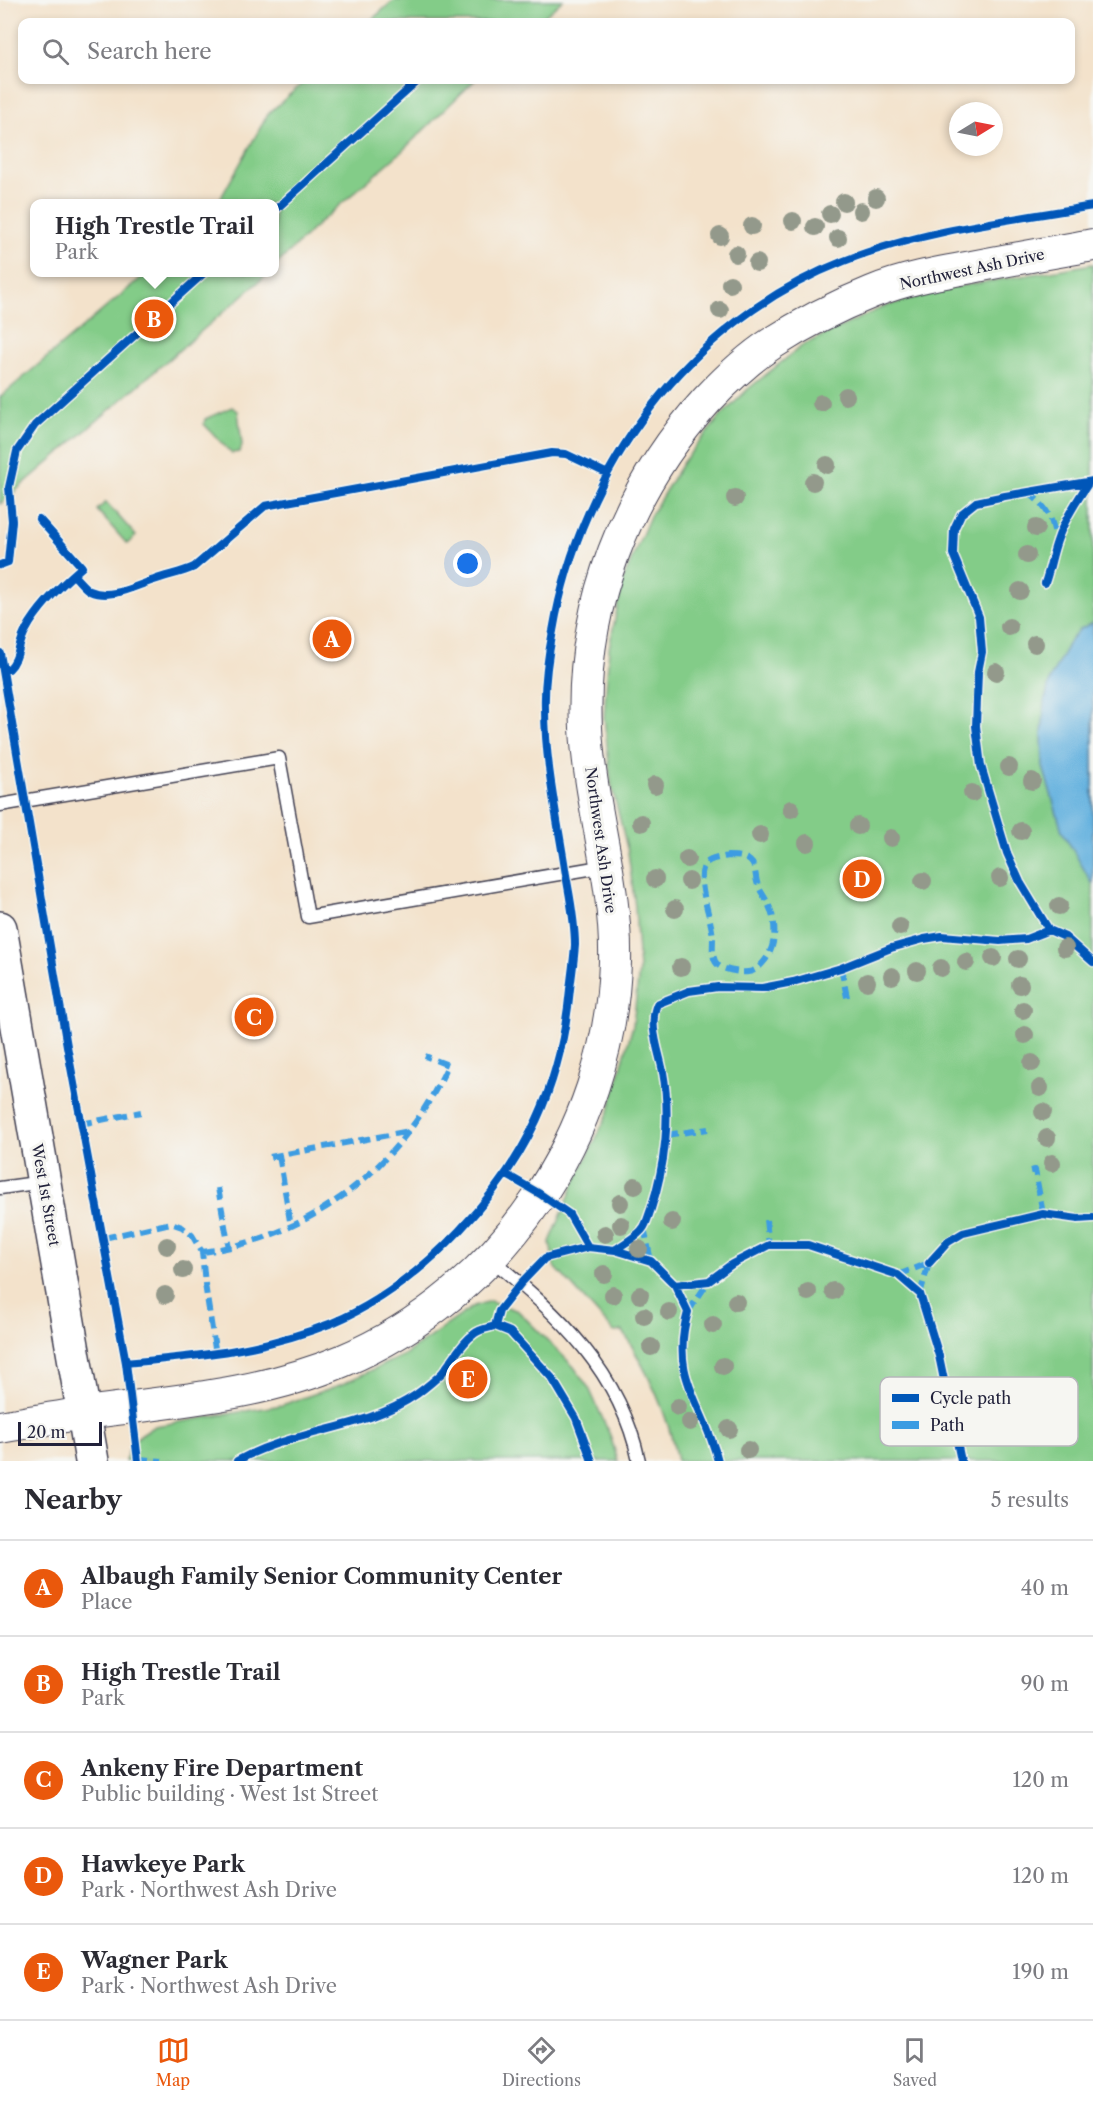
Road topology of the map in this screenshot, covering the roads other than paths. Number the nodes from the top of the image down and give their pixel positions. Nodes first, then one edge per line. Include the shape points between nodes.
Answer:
1 (1093, 245) edge
2 (0, 805) edge
3 (607, 866) junction
4 (0, 928) edge
5 (44, 1182) junction
6 (0, 1188) edge
7 (491, 1259) junction
8 (84, 1413) junction
9 (0, 1427) edge
10 (92, 1461) edge
11 (639, 1461) edge

1 - 3 street, Northwest Ash Drive via 927,275 844,303 768,346 721,385 684,426 628,515 606,572 593,627 586,729
2 - 3 lane via 279,758 308,917
3 - 7 street, Northwest Ash Drive via 615,962 610,1018 597,1075 578,1129 553,1177
4 - 5 main road, West 1st Street
5 - 6 lane
5 - 8 main road, West 1st Street
7 - 8 street, Northwest Ash Drive via 446,1300 396,1334 343,1361 289,1380 237,1391
7 - 11 lane via 521,1283 592,1356 633,1432
8 - 9 street, Northwest Ash Drive
8 - 10 main road, West 1st Street

